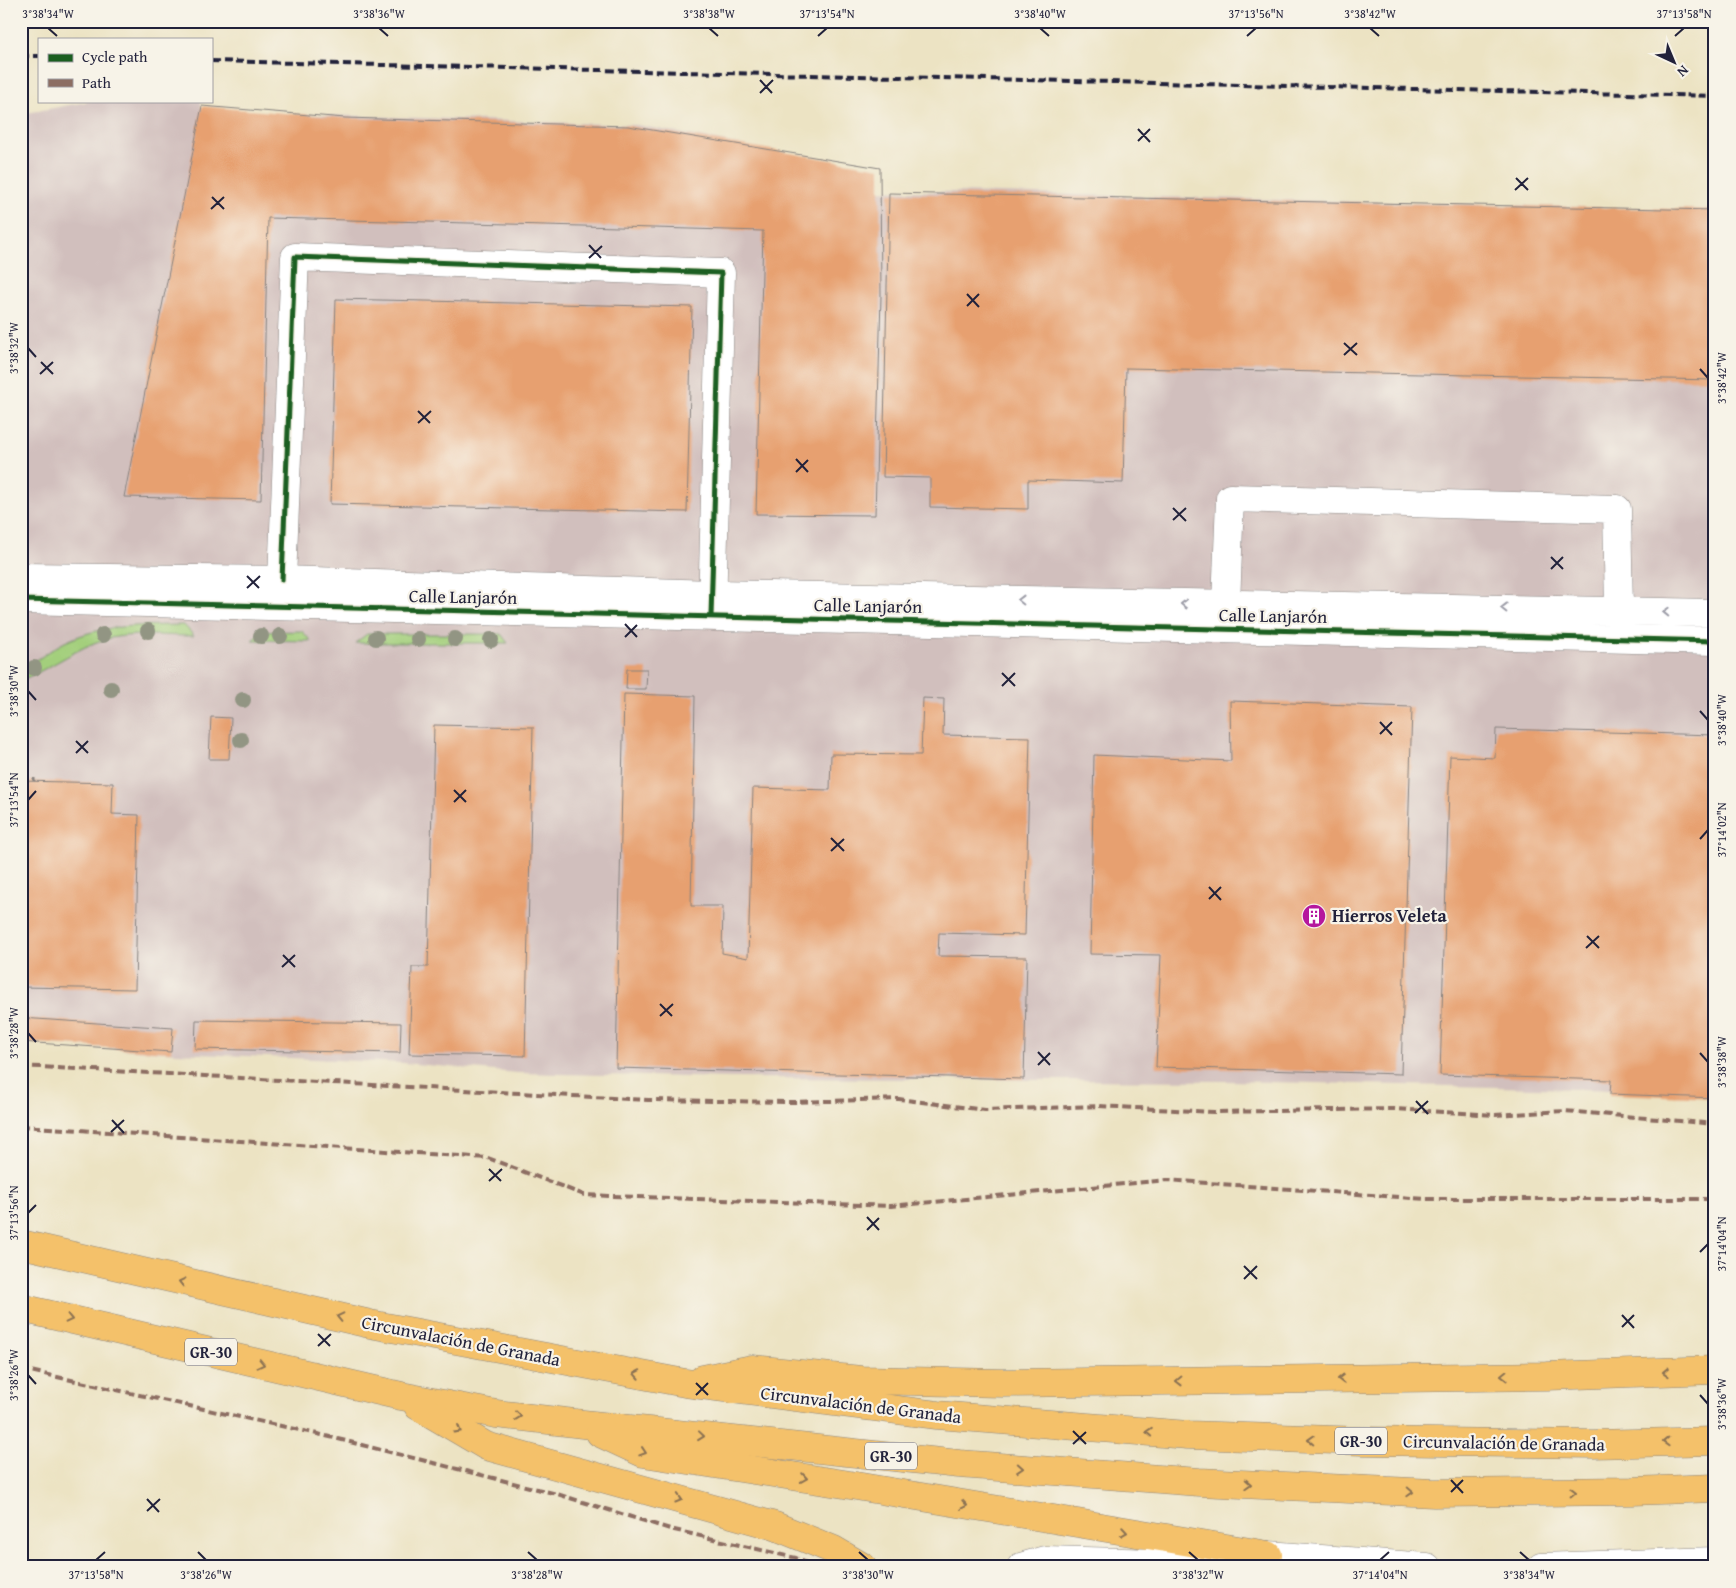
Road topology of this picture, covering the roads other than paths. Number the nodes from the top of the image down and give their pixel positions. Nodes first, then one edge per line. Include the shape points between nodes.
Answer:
1 (21, 577) edge
2 (282, 580) junction
3 (21, 600) edge
4 (712, 605) junction
5 (1226, 605) junction
6 (1619, 610) junction
7 (1715, 613) edge
8 (1715, 641) edge
9 (21, 1244) edge
10 (21, 1308) edge
11 (1715, 1370) edge
12 (685, 1383) junction
13 (401, 1396) junction
14 (583, 1424) junction
15 (1715, 1441) edge
16 (1715, 1488) edge
17 (1268, 1555) junction
18 (1715, 1560) edge
19 (1652, 1564) edge
20 (863, 1567) edge
21 (1020, 1567) edge
22 (1427, 1567) edge
23 (1541, 1567) edge

1 - 2 street, Calle Lanjarón
2 - 4 street, Calle Lanjarón
2 - 4 street via 295,257 720,273
3 - 4 street, Calle Lanjarón
5 -> 4 street, Calle Lanjarón
4 - 8 street, Calle Lanjarón
6 -> 5 street, Calle Lanjarón
5 - 6 street, Calle Lanjarón via 1230,498 1617,509
7 -> 6 street, Calle Lanjarón
12 -> 9 highway, Circunvalación de Granada / GR-30 via 370,1324
10 -> 13 highway, GR-30
11 -> 12 highway via 1547,1376 1003,1384 861,1380 752,1369
15 -> 12 highway, Circunvalación de Granada / GR-30 via 1594,1444 1188,1435 937,1415
13 -> 14 highway, GR-30 via 496,1414
13 -> 20 highway via 486,1446 775,1526 834,1550
14 -> 16 highway, GR-30 via 959,1464 1200,1482 1434,1493
14 -> 17 highway via 644,1453
17 - 21 street via 1238,1566 1045,1560
17 - 22 street
18 - 19 street
19 - 23 street

